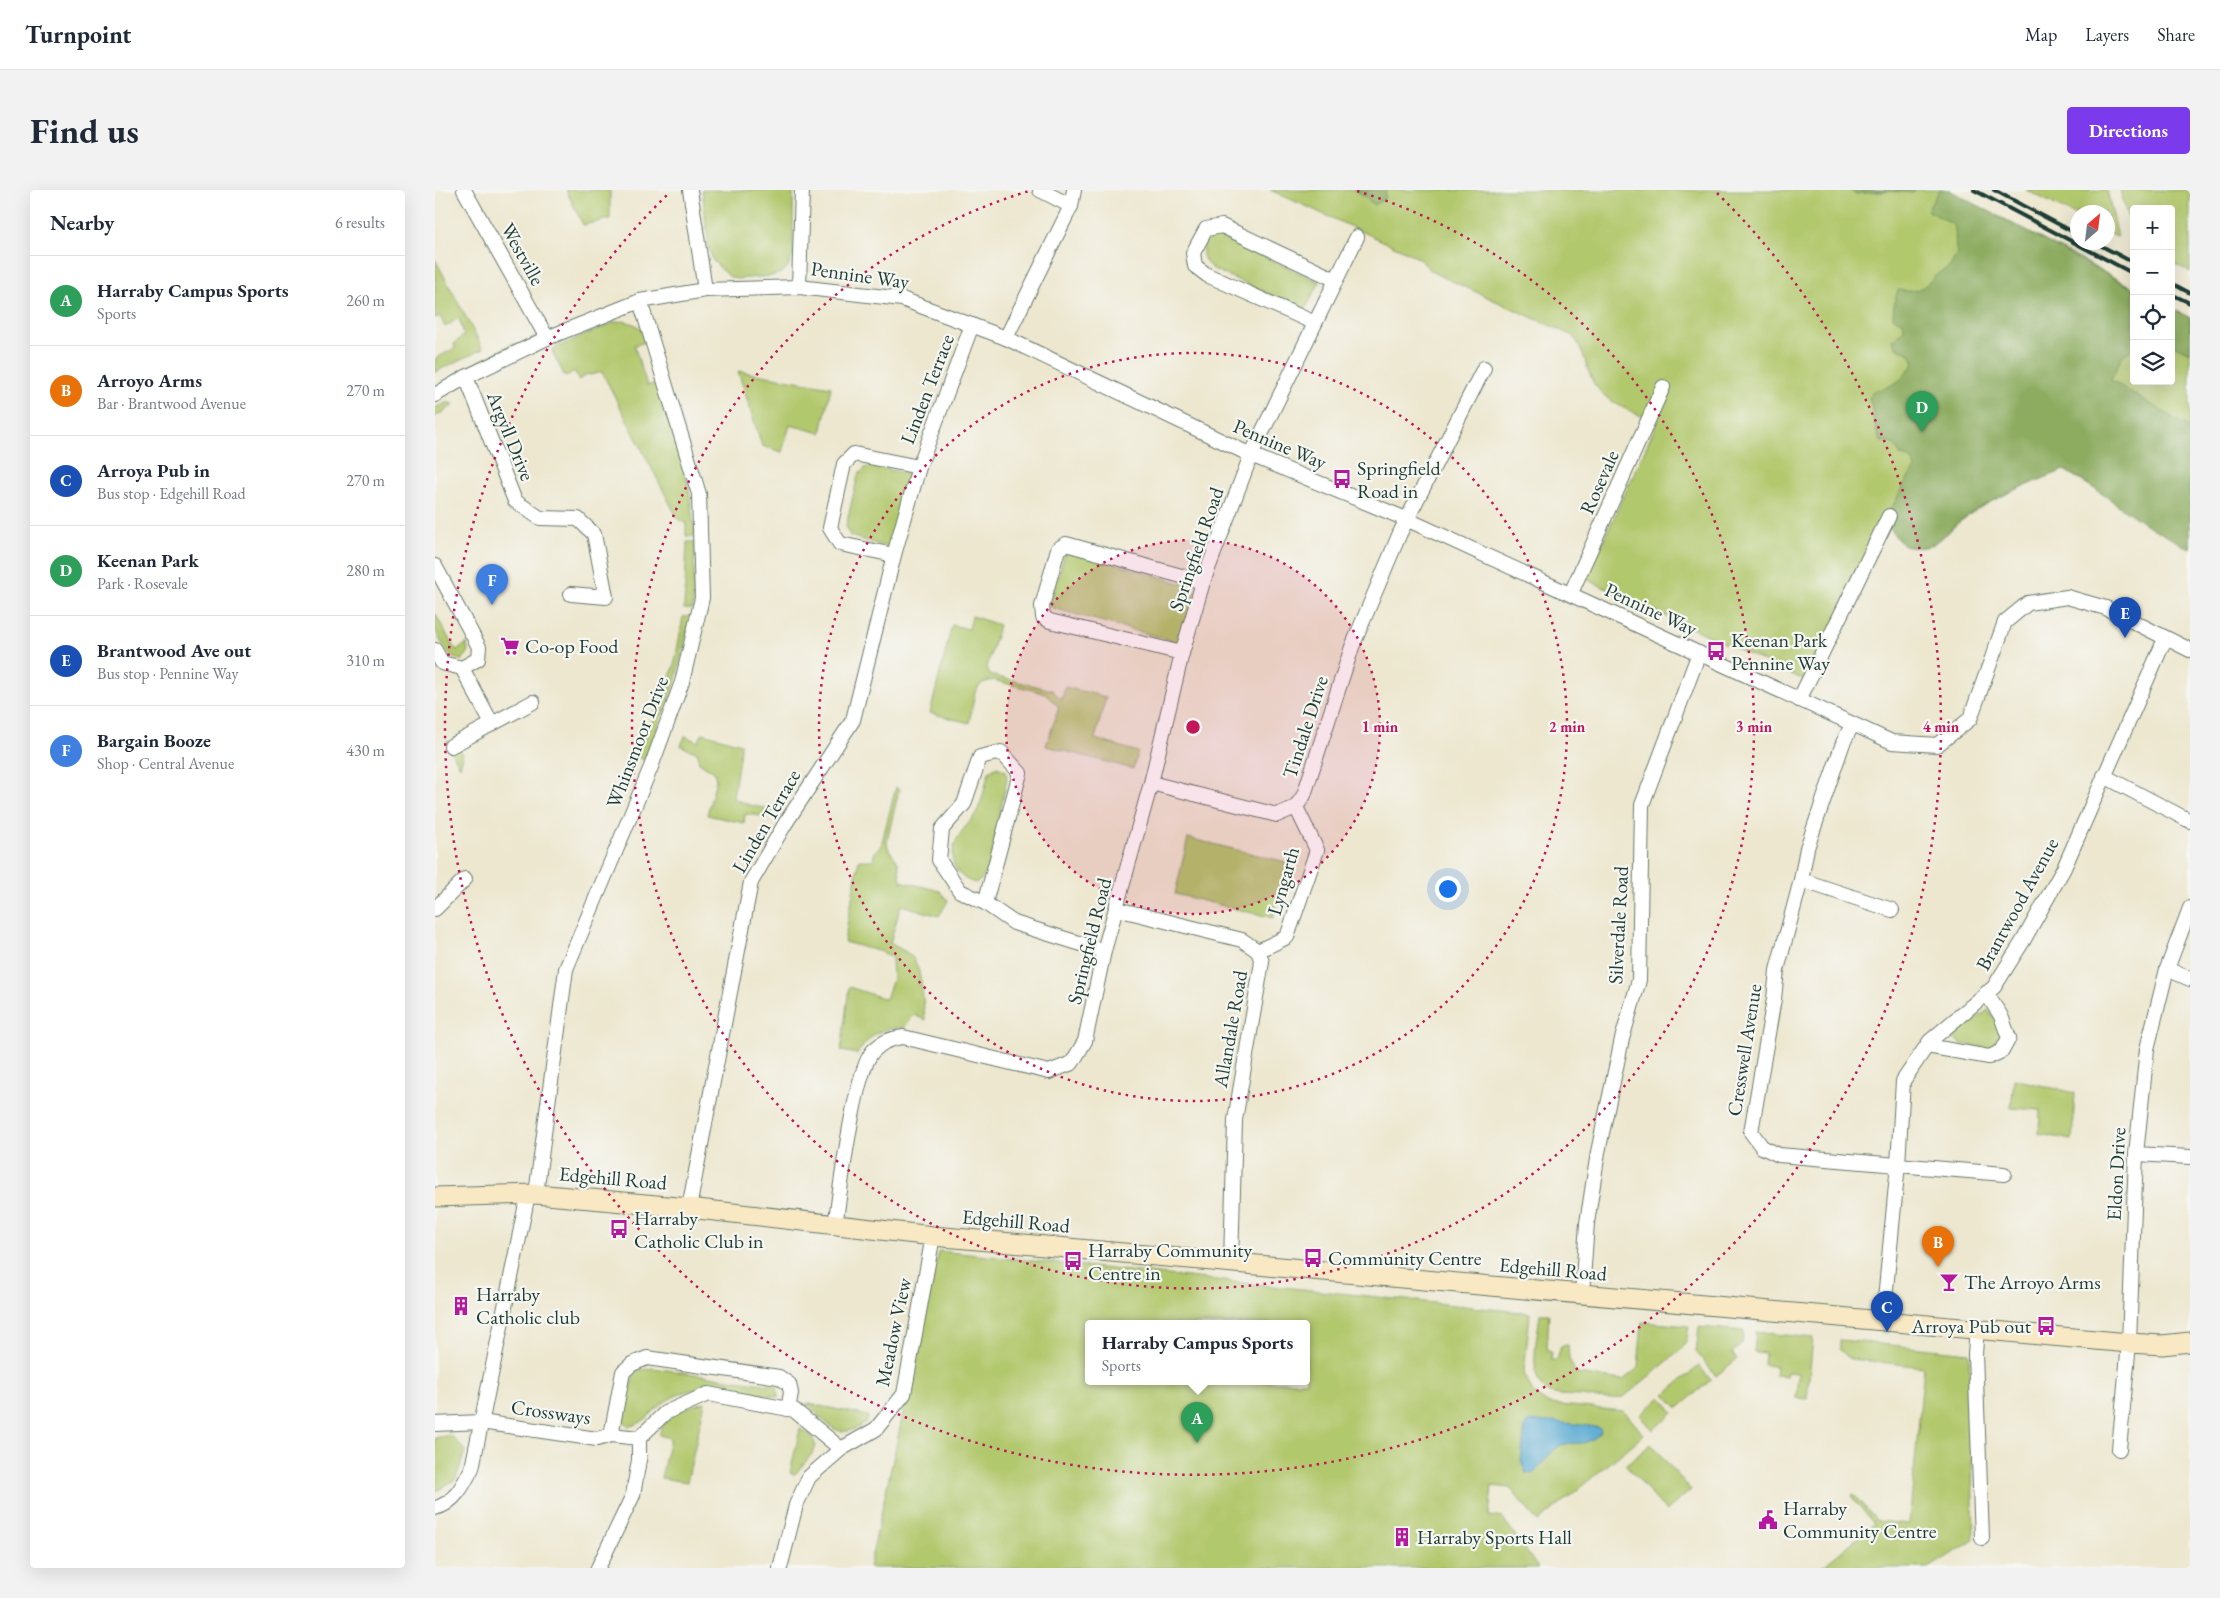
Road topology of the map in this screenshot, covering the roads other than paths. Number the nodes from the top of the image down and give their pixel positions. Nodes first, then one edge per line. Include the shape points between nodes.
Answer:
1 (464, 190) edge
2 (691, 190) edge
3 (801, 190) edge
4 (1041, 190) edge
5 (1074, 190) edge
6 (1071, 206) junction
7 (1357, 237) dead end
8 (1336, 280) junction
9 (799, 287) junction
10 (705, 290) junction
11 (640, 301) junction
12 (1315, 323) junction
13 (973, 325) junction
14 (547, 338) junction
15 (1006, 338) junction
16 (1484, 368) dead end
17 (466, 377) junction
18 (1663, 387) dead end
19 (435, 395) edge
20 (1251, 455) junction
21 (919, 467) junction
22 (1889, 516) dead end
23 (1406, 519) junction
24 (894, 556) junction
25 (435, 566) edge
26 (1203, 582) junction
27 (1571, 593) junction
28 (571, 594) dead end
29 (2165, 639) junction
30 (435, 650) edge
31 (2190, 650) edge
32 (1182, 653) junction
33 (1699, 653) junction
34 (462, 668) junction
35 (1799, 700) junction
36 (533, 702) dead end
37 (492, 724) junction
38 (1852, 725) junction
39 (451, 746) dead end
40 (2104, 776) junction
41 (1151, 783) junction
42 (1296, 808) junction
43 (2190, 821) edge
44 (465, 879) dead end
45 (1801, 880) junction
46 (985, 903) junction
47 (2190, 908) edge
48 (435, 909) edge
49 (1117, 909) junction
50 (1892, 910) dead end
51 (1104, 951) junction
52 (1258, 951) junction
53 (2167, 969) junction
54 (2190, 979) edge
55 (1986, 993) junction
56 (1927, 1046) junction
57 (2136, 1154) junction
58 (2190, 1157) edge
59 (1898, 1164) junction
60 (2004, 1174) dead end
61 (532, 1194) junction
62 (435, 1197) edge
63 (689, 1208) junction
64 (835, 1226) junction
65 (933, 1236) junction
66 (1231, 1262) junction
67 (1582, 1294) junction
68 (1883, 1320) junction
69 (1977, 1328) junction
70 (2190, 1342) edge
71 (2129, 1343) junction
72 (788, 1409) junction
73 (481, 1422) junction
74 (435, 1424) edge
75 (611, 1435) junction
76 (639, 1438) junction
77 (841, 1449) junction
78 (2119, 1449) dead end
79 (435, 1508) edge
80 (1982, 1538) dead end
81 (598, 1568) edge
82 (780, 1568) edge

1 - 14 street, Westville
2 - 10 street
3 - 9 street
4 - 6 street
5 - 6 street
6 - 15 street
7 - 8 street, Springfield Road
8 - 12 street, Springfield Road
8 - 12 street via 1221,226 1206,229 1193,253 1195,266 1207,275
9 - 10 street, Pennine Way
9 - 13 street, Pennine Way via 902,299
10 - 11 street, Pennine Way
11 - 14 street, Pennine Way
11 - 61 street, Whinsmoor Drive via 699,494 702,598 682,682 651,767 566,968
12 - 20 street, Springfield Road
13 - 15 street, Pennine Way
13 - 21 street, Linden Terrace
14 - 17 street, Pennine Way
15 - 20 street, Pennine Way
16 - 23 street, Tindale Drive
17 - 19 street, Pennine Way
17 - 28 street, Argyll Drive via 515,501 540,518 578,520 594,534 606,597
18 - 27 street, Rosevale
20 - 23 street, Pennine Way
20 - 26 street, Springfield Road
21 - 24 street, Linden Terrace
21 - 24 street, Linden Terrace via 853,454 844,464 830,528 840,544
22 - 35 street
23 - 27 street, Pennine Way
23 - 42 street, Tindale Drive via 1352,647 1304,795
24 - 63 street, Linden Terrace via 853,720 751,882
25 - 34 street via 479,647 478,658
26 - 32 street, Springfield Road
26 - 32 street via 1066,544 1058,550 1042,606 1043,617 1050,622
27 - 33 street, Pennine Way
29 - 31 street, Pennine Way
29 - 38 street, Pennine Way via 2106,608 2067,597 2028,603 2005,622 1970,719 1937,745 1892,742
29 - 40 street, Brantwood Avenue
30 - 34 street via 442,663
32 - 41 street, Springfield Road
33 - 35 street, Pennine Way
33 - 67 street, Silverdale Road via 1642,805 1639,980 1622,1039 1598,1152 1587,1223
34 - 37 street
35 - 38 street, Pennine Way
36 - 37 street
37 - 39 street
38 - 45 street, Cresswell Avenue via 1807,848
40 - 43 street
40 - 55 street, Brantwood Avenue via 2064,868 2023,941 1994,987
41 - 42 street, Tindale Drive via 1277,815
41 - 49 street, Springfield Road
42 - 52 street, Lyngarth via 1317,850 1287,937
44 - 48 street
45 - 50 street
45 - 59 street, Cresswell Avenue via 1777,970 1751,1132 1762,1147 1779,1156
46 - 46 street via 960,891 939,860 942,829 964,804 980,756 1001,752 1020,773
46 - 51 street via 1014,922
47 - 53 street, Eldon Drive
49 - 51 street, Springfield Road
49 - 52 street, Allandale Road via 1242,940
51 - 64 street, Springfield Road via 1085,1041 1072,1063 1049,1072 903,1037 889,1039 872,1052 859,1083
52 - 66 street, Allandale Road via 1262,962 1235,1120
53 - 54 street
53 - 57 street, Eldon Drive via 2147,1049
55 - 56 street, Brantwood Avenue
55 - 56 street via 2001,1016 2009,1038 2002,1051 1989,1057
56 - 59 street, Brantwood Avenue via 1903,1081
57 - 58 street
57 - 71 street, Eldon Drive
59 - 60 street, Cresswell Avenue
59 - 68 street, Brantwood Avenue
61 - 62 street, Edgehill Road
61 - 63 street, Edgehill Road
61 - 73 street, Whinsmoor Drive
63 - 64 street, Edgehill Road
64 - 65 street, Edgehill Road
65 - 66 street, Edgehill Road
65 - 77 street, Meadow View via 904,1394 876,1429
66 - 67 street, Edgehill Road
67 - 68 street, Edgehill Road
68 - 69 street, Edgehill Road
69 - 71 street, Edgehill Road
69 - 80 street via 1975,1354
70 - 71 street, Edgehill Road via 2162,1345
71 - 78 street, Eldon Drive
72 - 75 street via 789,1384 779,1377 647,1358 623,1372
72 - 76 street via 708,1394 665,1413
72 - 77 street via 794,1410
73 - 74 street, Crossways
73 - 75 street, Crossways via 597,1439
73 - 79 street, Whinsmoor Drive via 472,1468 461,1489 442,1507
75 - 76 street, Crossways
76 - 81 street via 633,1496
77 - 82 street, Meadow View via 809,1477 796,1505

